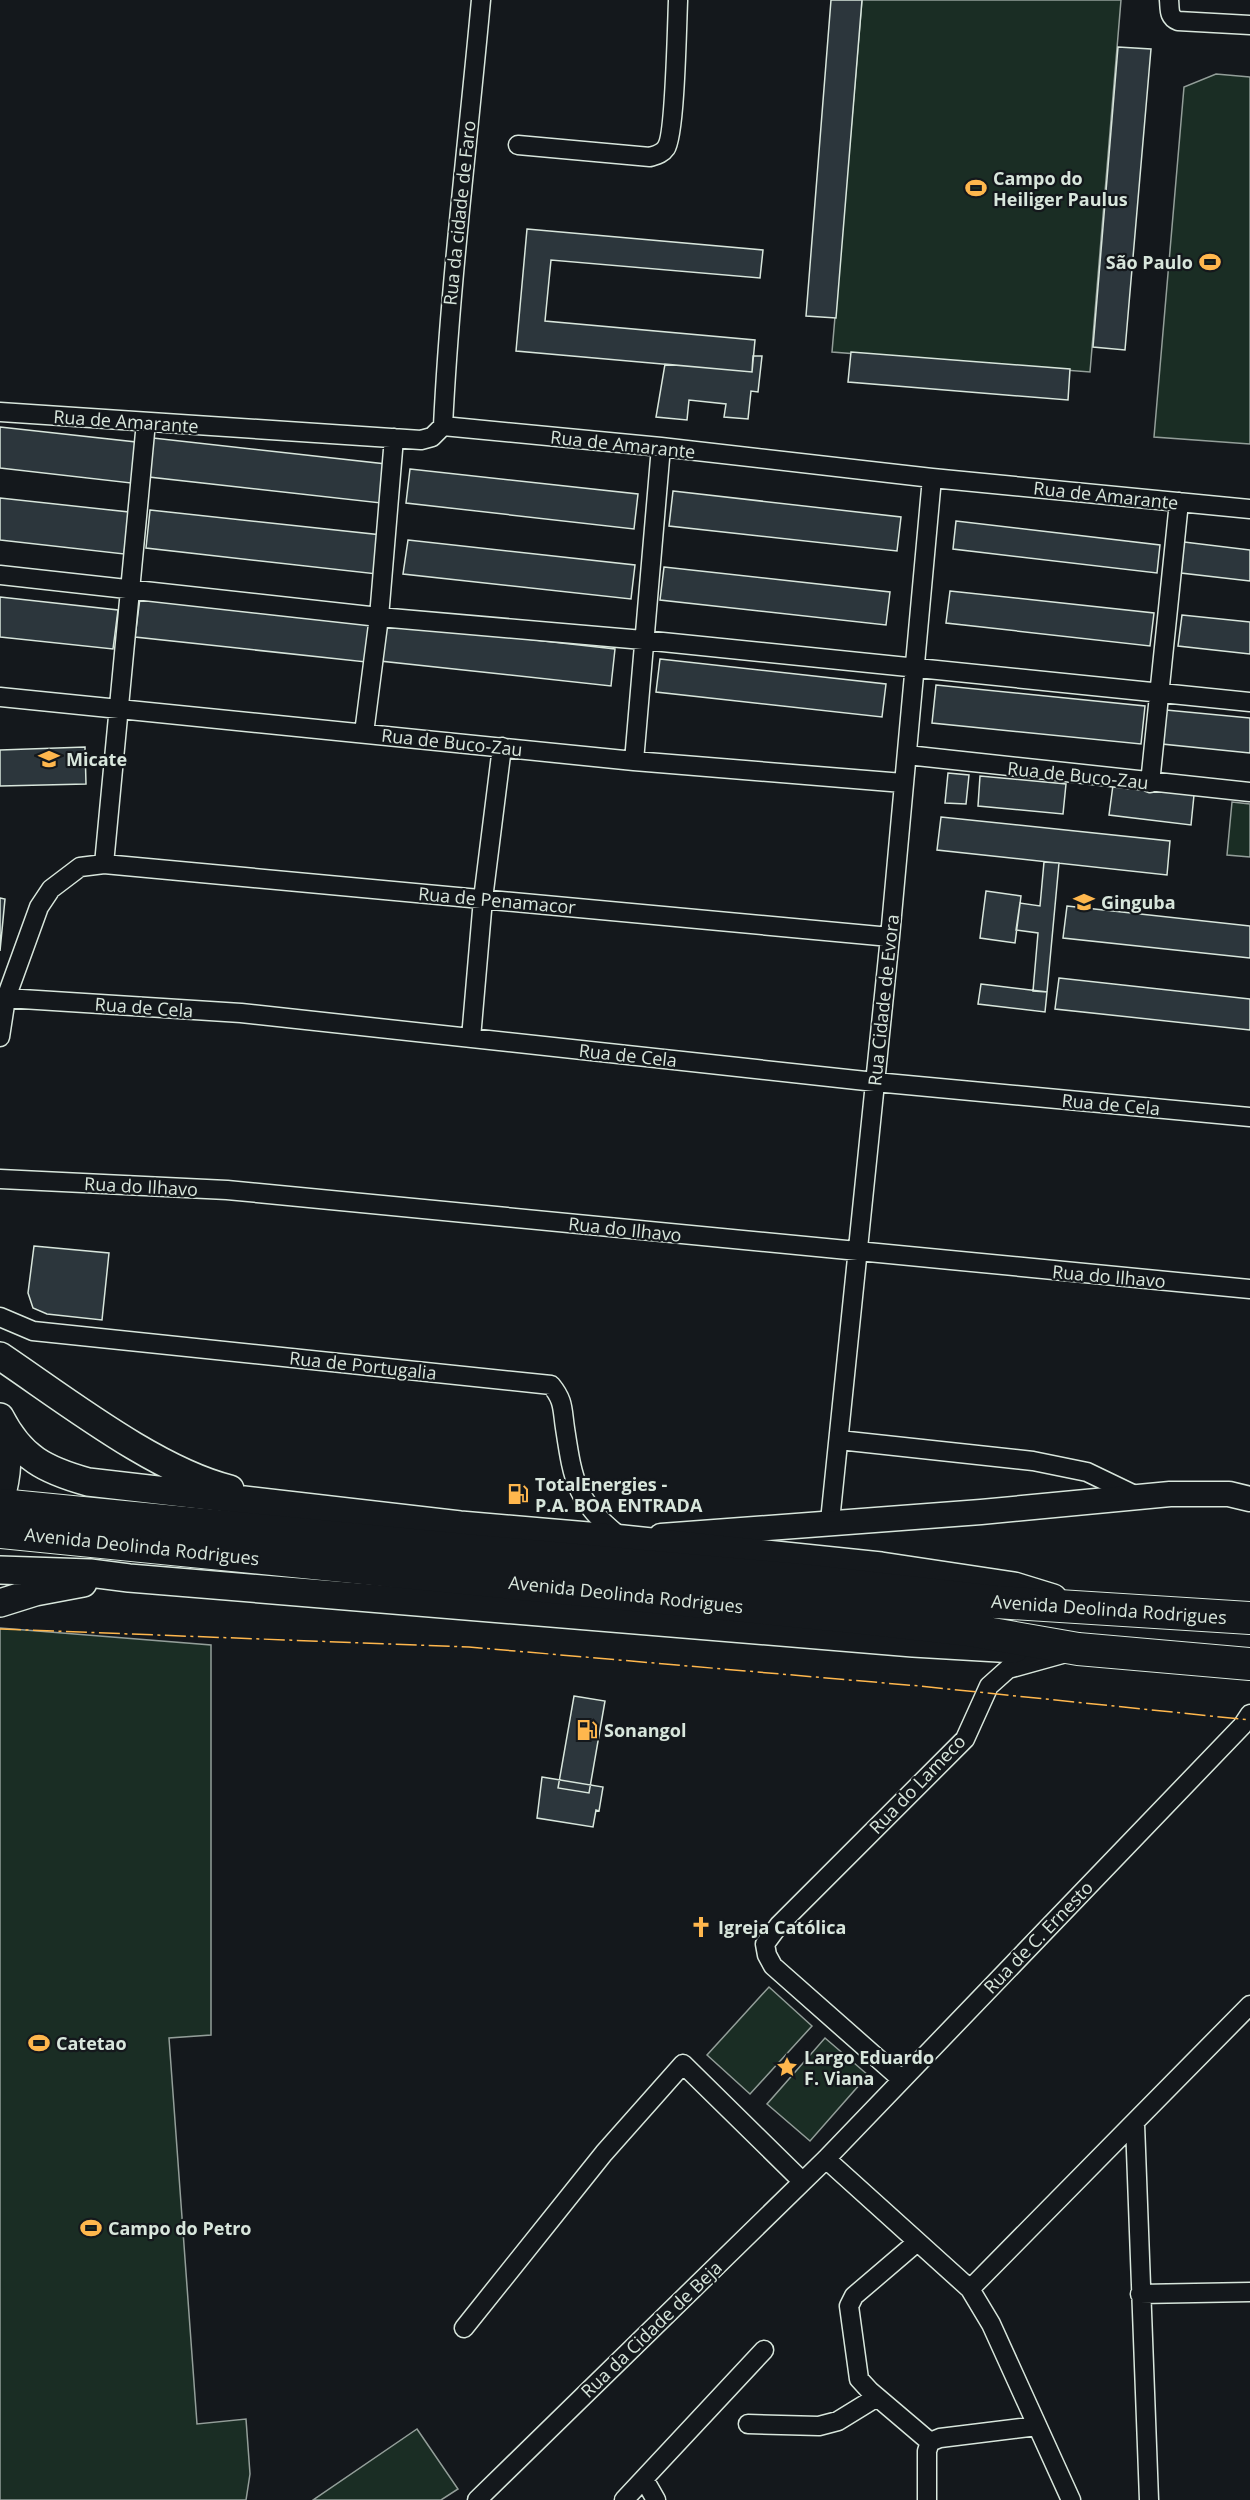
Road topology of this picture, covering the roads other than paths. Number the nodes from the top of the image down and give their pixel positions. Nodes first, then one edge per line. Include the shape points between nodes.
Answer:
1 (481, 0) edge
2 (674, 0) edge
3 (1170, 0) edge
4 (1250, 25) edge
5 (518, 145) dead end
6 (0, 412) edge
7 (146, 422) junction
8 (442, 426) junction
9 (394, 438) junction
10 (661, 447) junction
11 (932, 478) junction
12 (1179, 502) junction
13 (1250, 509) edge
14 (0, 574) edge
15 (130, 590) junction
16 (379, 617) junction
17 (643, 640) junction
18 (914, 666) junction
19 (1159, 693) junction
20 (0, 698) edge
21 (1250, 702) edge
22 (120, 708) junction
23 (364, 733) junction
24 (502, 747) junction
25 (907, 755) junction
26 (634, 761) junction
27 (903, 783) junction
28 (1150, 783) junction
29 (1250, 792) edge
30 (104, 864) junction
31 (483, 899) junction
32 (890, 938) junction
33 (6, 998) junction
34 (0, 1037) edge
35 (471, 1038) junction
36 (875, 1082) junction
37 (1250, 1117) edge
38 (0, 1179) edge
39 (858, 1252) junction
40 (1250, 1289) edge
41 (0, 1317) edge
42 (0, 1356) edge
43 (1, 1419) edge
44 (839, 1440) junction
45 (1139, 1497) junction
46 (1250, 1499) edge
47 (0, 1503) edge
48 (830, 1521) junction
49 (0, 1532) edge
50 (309, 1535) junction
51 (623, 1539) junction
52 (0, 1570) edge
53 (129, 1578) junction
54 (0, 1603) edge
55 (1086, 1608) junction
56 (1250, 1618) edge
57 (1078, 1649) junction
58 (1250, 1664) edge
59 (1247, 1724) edge
60 (1250, 2005) edge
61 (901, 2079) junction
62 (1135, 2124) junction
63 (826, 2159) junction
64 (802, 2181) junction
65 (916, 2243) junction
66 (970, 2289) junction
67 (1250, 2292) edge
68 (1140, 2294) junction
69 (464, 2328) dead end
70 (764, 2350) dead end
71 (877, 2397) junction
72 (748, 2424) dead end
73 (1037, 2426) junction
74 (930, 2442) junction
75 (644, 2479) junction
76 (477, 2500) edge
77 (624, 2500) edge
78 (656, 2500) edge
79 (927, 2500) edge
80 (1071, 2500) edge
81 (1149, 2500) edge

1 - 8 street, Rua da cidade de Faro via 449,313
2 - 5 street via 673,102 667,147 660,154 650,157
3 - 4 street via 1173,19
6 - 7 street, Rua de Amarante
7 - 9 street, Rua de Amarante
7 - 15 street
8 - 9 street, Rua de Amarante via 432,437 422,440
8 - 10 street, Rua de Amarante
9 - 16 street
10 - 11 street, Rua de Amarante
10 - 17 street
11 - 12 street, Rua de Amarante
11 - 18 street, Rua Cidade de Evora
12 - 13 street, Rua de Amarante
12 - 19 street
14 - 15 street
15 - 16 street
15 - 22 street
16 - 17 street
16 - 23 street
17 - 18 street
17 - 26 street
18 - 19 street
18 - 25 street, Rua Cidade de Evora
19 - 21 street
19 - 28 street
20 - 22 street, Rua de Buco-Zau
22 - 23 street, Rua de Buco-Zau
22 - 30 street
23 - 24 street, Rua de Buco-Zau
24 - 26 street, Rua de Buco-Zau
24 - 31 street
25 - 27 street, Rua Cidade de Evora
25 - 28 street, Rua de Buco-Zau
26 - 27 street, Rua de Buco-Zau
27 - 32 street, Rua Cidade de Evora
28 - 29 street, Rua de Buco-Zau
30 - 31 street, Rua de Penamacor
30 - 33 street via 80,867 51,890 39,907
31 - 32 street, Rua de Penamacor
31 - 35 street
32 - 36 street, Rua Cidade de Evora
33 - 34 street
33 - 35 street, Rua de Cela via 242,1013
35 - 36 street, Rua de Cela
36 - 37 street, Rua de Cela
36 - 39 street, Rua Cidade de Evora
38 - 39 street, Rua do Ilhavo via 227,1190
39 - 40 street, Rua do Ilhavo
39 - 44 street, Rua Cidade de Evora
41 - 51 street, Rua de Portugalia via 33,1331 551,1385 561,1397 575,1484 601,1522
42 - 50 main road via 102,1424 183,1471 225,1488
43 - 47 main road via 8,1469
43 - 50 main road via 22,1449 53,1472
44 - 45 street via 1033,1461 1087,1472
44 - 48 street, Rua Cidade de Evora
45 - 46 street via 1198,1493
45 - 48 street
47 - 50 highway, Avenida Deolinda Rodrigues
48 - 51 street
49 - 50 highway, Avenida Deolinda Rodrigues
50 - 51 main road via 460,1526
50 - 55 highway, Avenida Deolinda Rodrigues
50 - 57 highway, Avenida Deolinda Rodrigues
51 - 55 main road via 882,1566 1014,1586
52 - 53 main road
53 - 54 main road via 69,1585
53 - 57 main road via 994,1649
55 - 56 highway, Avenida Deolinda Rodrigues
57 - 58 highway, Avenida Deolinda Rodrigues
57 - 61 street, Rua do Lameco via 1008,1670 989,1686 965,1739 779,1925 765,1944 773,1966
59 - 61 street, Rua de C. Ernesto
60 - 62 street
61 - 63 street, Rua de C. Ernesto
62 - 66 street
62 - 68 street
63 - 64 street, Rua da Cidade de Beja
63 - 65 street
64 - 69 street via 683,2064 603,2153
64 - 76 street, Rua da Cidade de Beja
65 - 66 street
65 - 71 street via 854,2296 849,2306 859,2379
66 - 73 street via 991,2324
67 - 68 street
68 - 81 street
70 - 75 street
71 - 72 street via 838,2421 819,2426
71 - 74 street
73 - 74 street
73 - 80 street
74 - 79 street
75 - 77 street
75 - 78 street

